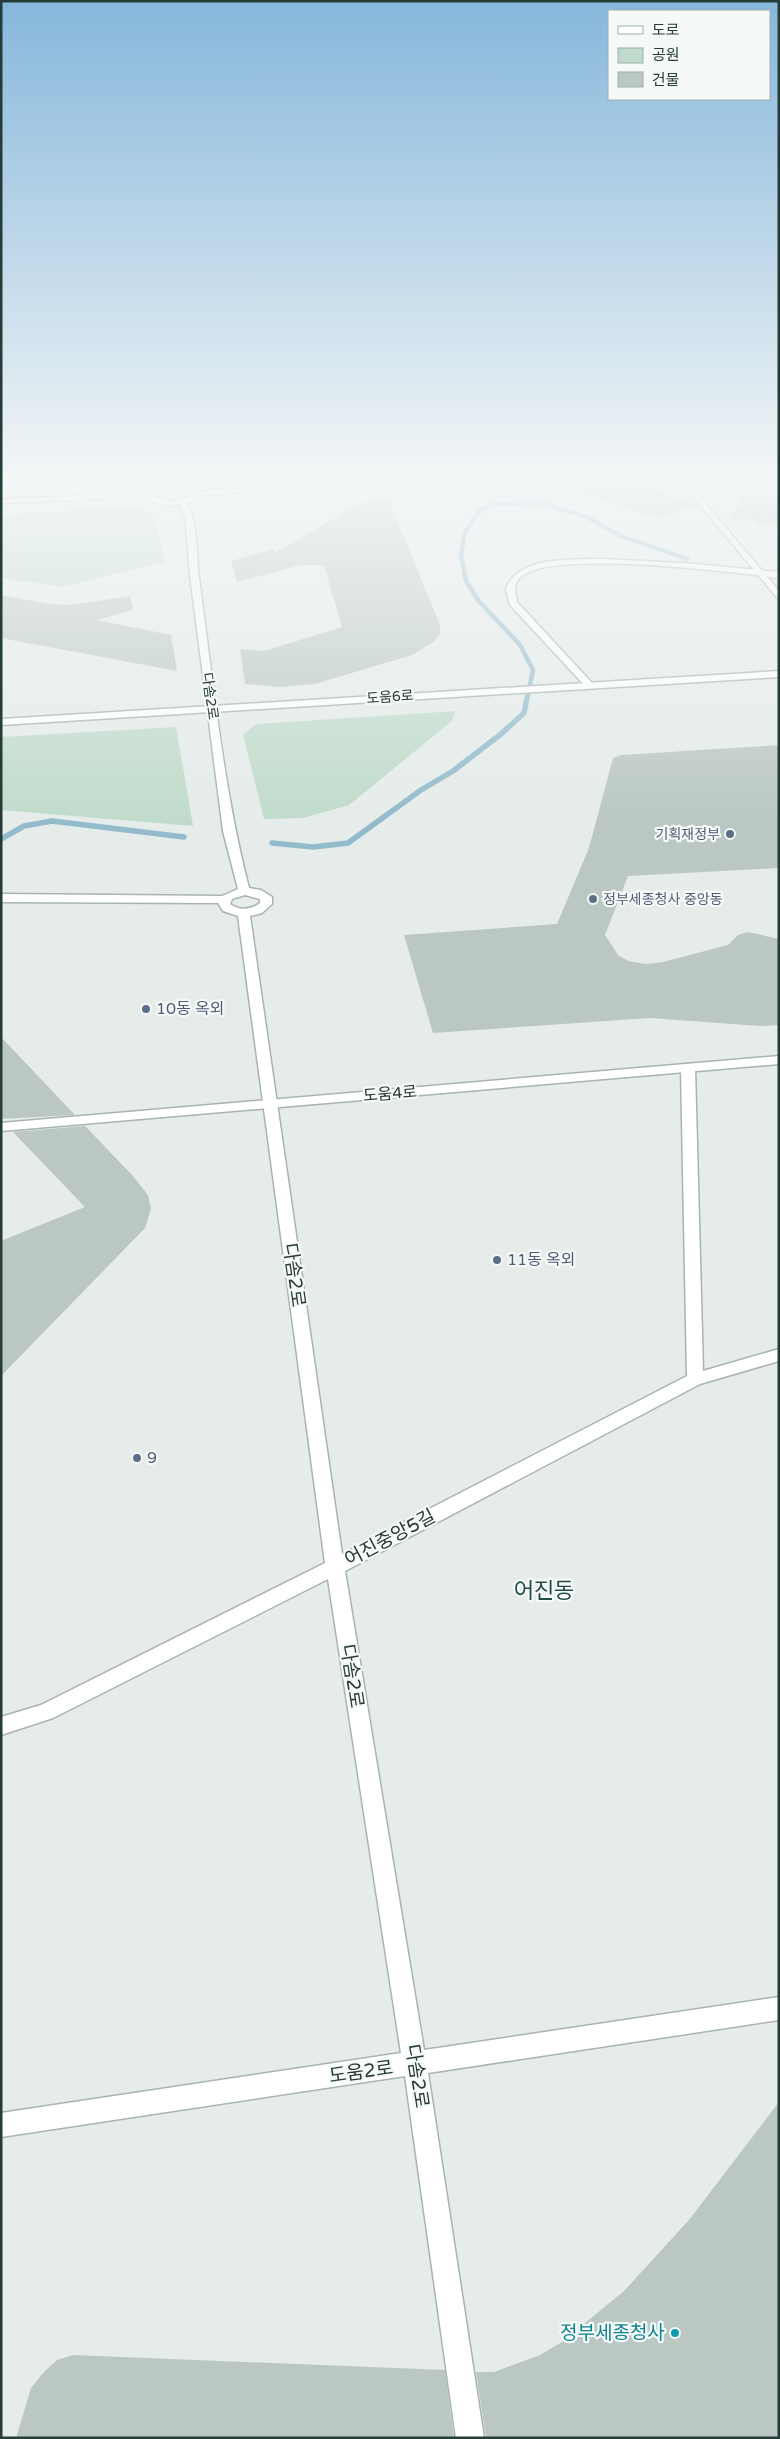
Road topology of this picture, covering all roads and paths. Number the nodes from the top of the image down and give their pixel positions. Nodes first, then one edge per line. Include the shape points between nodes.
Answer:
1 (197, 594) edge
2 (511, 594) edge
3 (779, 674) edge
4 (590, 685) junction
5 (212, 708) junction
6 (1, 722) edge
7 (244, 891) junction
8 (1, 898) edge
9 (225, 900) junction
10 (244, 913) junction
11 (779, 1060) edge
12 (688, 1068) junction
13 (271, 1104) junction
14 (1, 1128) edge
15 (779, 1355) edge
16 (695, 1379) junction
17 (335, 1567) junction
18 (1, 1726) edge
19 (779, 2008) edge
20 (415, 2064) junction
21 (1, 2125) edge
22 (470, 2438) edge

1 - 5 street, 다솜2로
2 - 4 street via 513,603
3 - 4 street, 도움6로
4 - 5 street, 도움6로
5 - 6 street, 도움6로
5 - 7 street, 다솜2로 via 229,831
7 - 9 street
7 - 10 street via 262,894 267,900 258,910
8 - 9 street
9 - 10 street via 224,904 231,910
10 - 13 street, 다솜2로
11 - 12 street, 도움4로
12 - 13 street, 도움4로
12 - 16 street
13 - 14 street, 도움4로
13 - 17 street, 다솜2로
15 - 16 street, 어진중앙5길
16 - 17 street, 어진중앙5길
17 - 18 street, 어진중앙5길 via 46,1712
17 - 20 street, 다솜2로
19 - 20 street, 도움2로
20 - 21 street, 도움2로
20 - 22 street, 다솜2로

